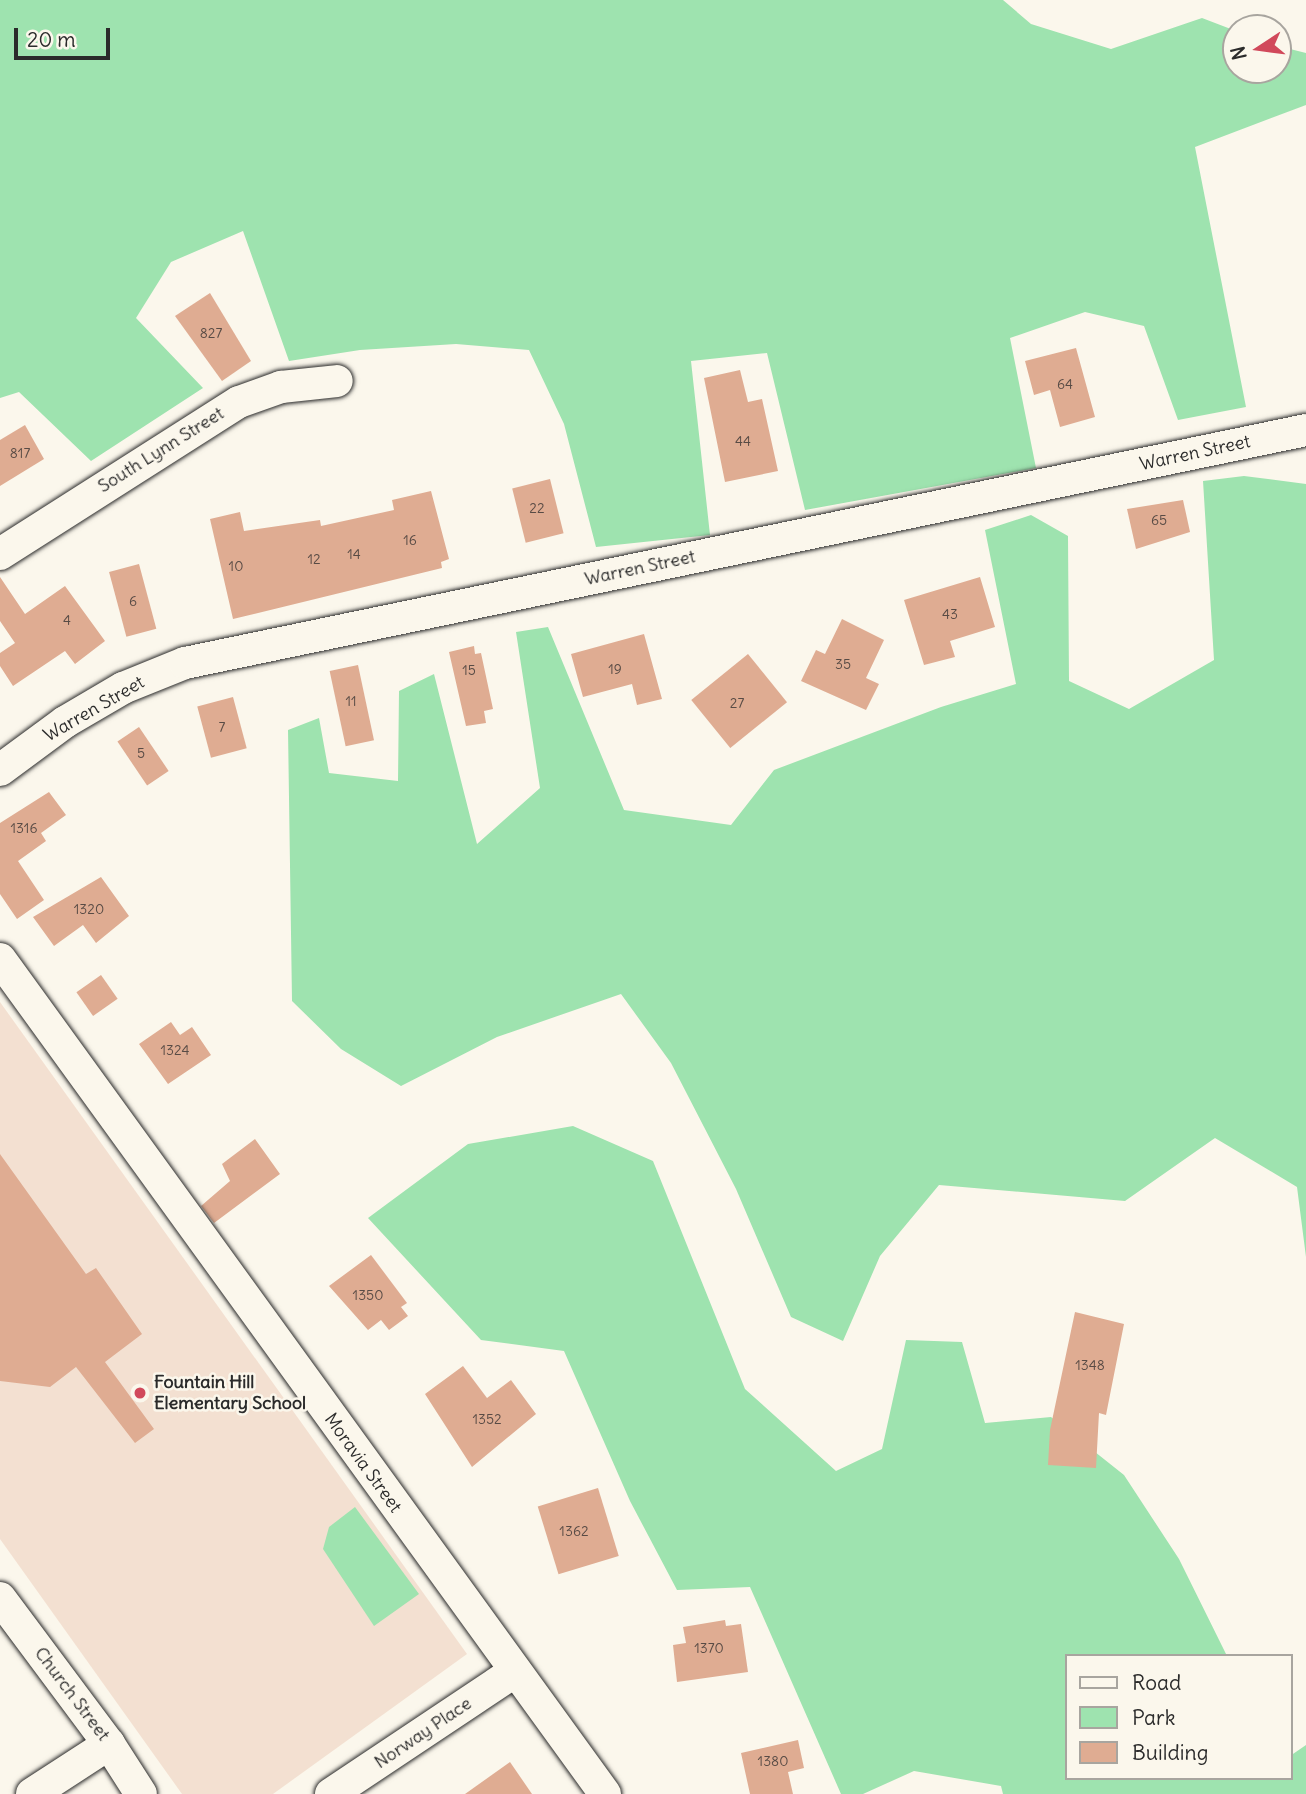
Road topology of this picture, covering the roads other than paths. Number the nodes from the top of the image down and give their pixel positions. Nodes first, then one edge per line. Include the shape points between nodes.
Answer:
1 (337, 381) dead end
2 (1306, 430) edge
3 (0, 554) edge
4 (0, 770) edge
5 (0, 959) edge
6 (0, 1598) edge
7 (514, 1672) junction
8 (109, 1744) junction
9 (32, 1794) edge
10 (141, 1794) edge
11 (331, 1794) edge
12 (605, 1794) edge

1 - 3 street, South Lynn Street via 281,387 239,402
2 - 4 street, Warren Street via 186,663 112,695 65,722
5 - 7 street, Moravia Street
6 - 8 street, Church Street
7 - 11 street, Norway Place
7 - 12 street, Moravia Street
8 - 9 street
8 - 10 street, Church Street

